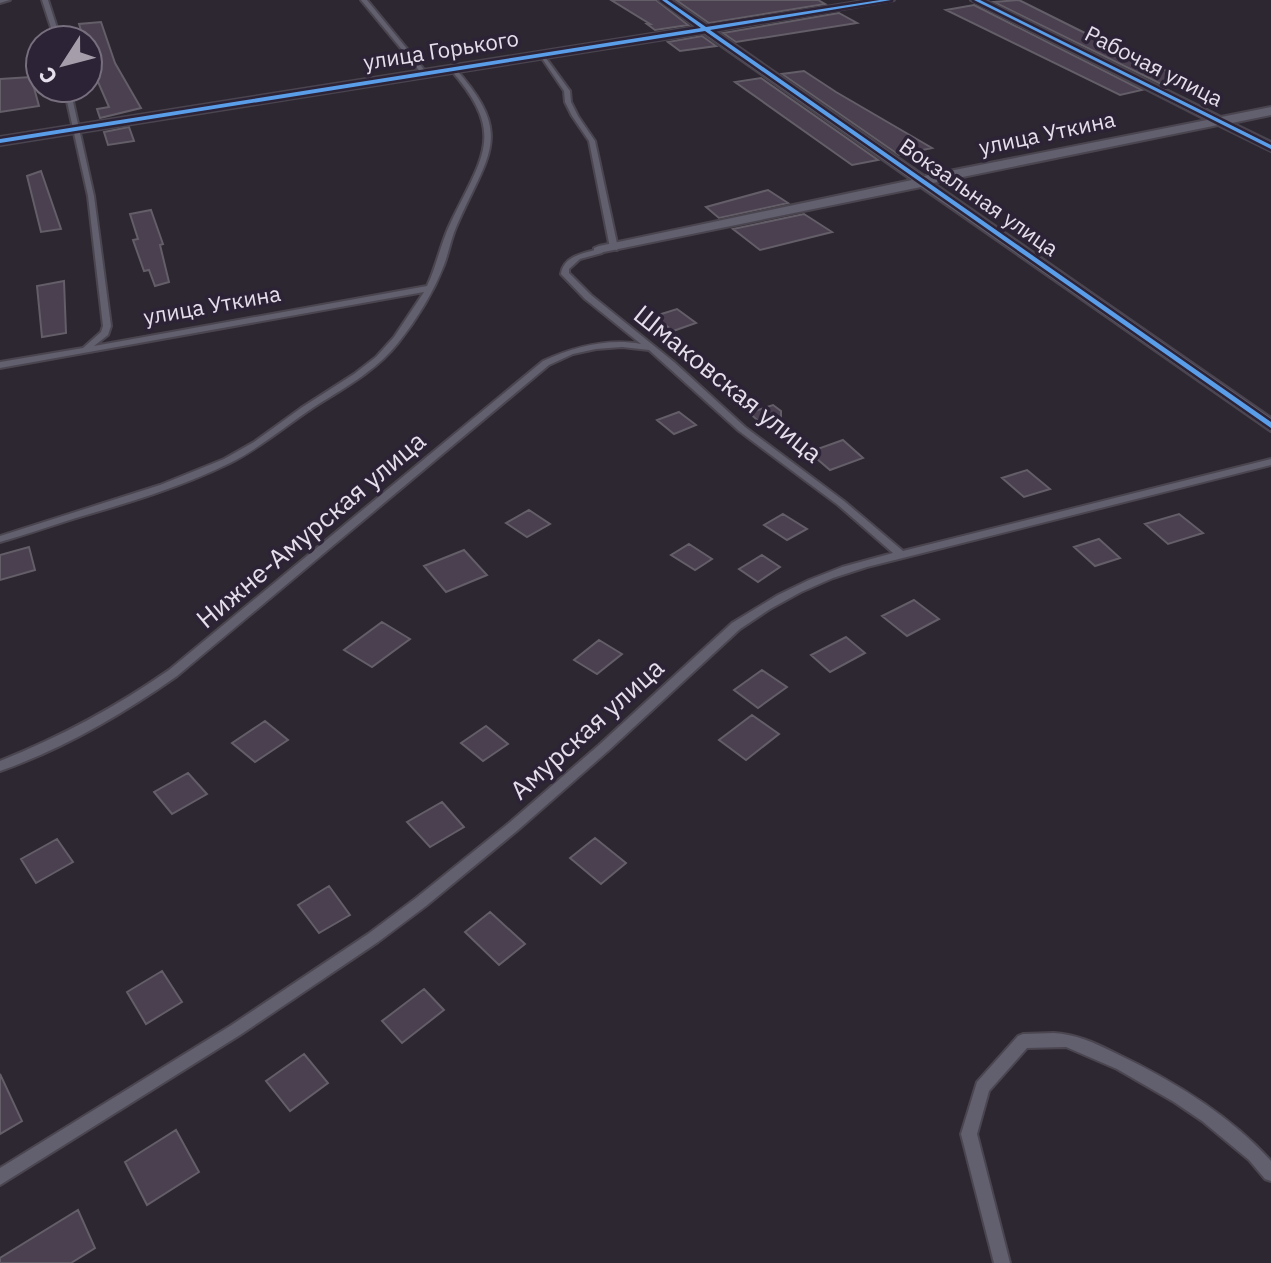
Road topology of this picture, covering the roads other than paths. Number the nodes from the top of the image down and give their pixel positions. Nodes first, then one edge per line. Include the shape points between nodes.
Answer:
1 (7, 0) edge
2 (45, 0) edge
3 (364, 0) edge
4 (664, 0) edge
5 (889, 0) edge
6 (976, 0) edge
7 (0, 1) edge
8 (53, 24) edge
9 (704, 29) junction
10 (541, 55) junction
11 (452, 68) junction
12 (424, 73) junction
13 (70, 104) edge
14 (1271, 111) edge
15 (1218, 121) junction
16 (75, 128) junction
17 (0, 141) edge
18 (1271, 147) edge
19 (921, 181) junction
20 (606, 249) junction
21 (431, 288) junction
22 (649, 348) junction
23 (85, 349) junction
24 (0, 365) edge
25 (1271, 426) edge
26 (1271, 462) edge
27 (0, 539) edge
28 (900, 554) junction
29 (0, 766) edge
30 (1271, 1173) edge
31 (0, 1177) edge
32 (1002, 1263) edge

1 - 7 lane
2 - 8 lane
3 - 12 lane
4 - 9 street, Вокзальная улица
5 - 9 street, улица Горького
6 - 15 street, Рабочая улица
9 - 10 street, улица Горького
9 - 19 street, Вокзальная улица
10 - 11 street, улица Горького
10 - 20 lane via 567,91 575,116 592,141
11 - 12 street, улица Горького
11 - 21 lane via 475,94 490,127 480,175 454,223
12 - 16 street, улица Горького
13 - 16 lane
14 - 15 street, улица Уткина
15 - 18 street, Рабочая улица
15 - 19 street, улица Уткина
16 - 17 street, улица Горького
16 - 23 lane via 91,196 107,326
19 - 20 street, улица Уткина
19 - 25 street, Вокзальная улица
20 - 22 lane, Шмаковская улица via 571,260 565,274
21 - 23 lane, улица Уткина
21 - 27 lane via 387,352 257,445 182,479
22 - 28 lane, Шмаковская улица
22 - 29 lane, Нижне-Амурская улица via 595,346 546,363 173,673 92,726
23 - 24 lane, улица Уткина
26 - 28 lane, Амурская улица
28 - 31 lane, Амурская улица via 827,575 773,600 736,626 497,841 373,938
30 - 32 lane via 1254,1150 1145,1075 1069,1041 1023,1041 982,1087 969,1134

